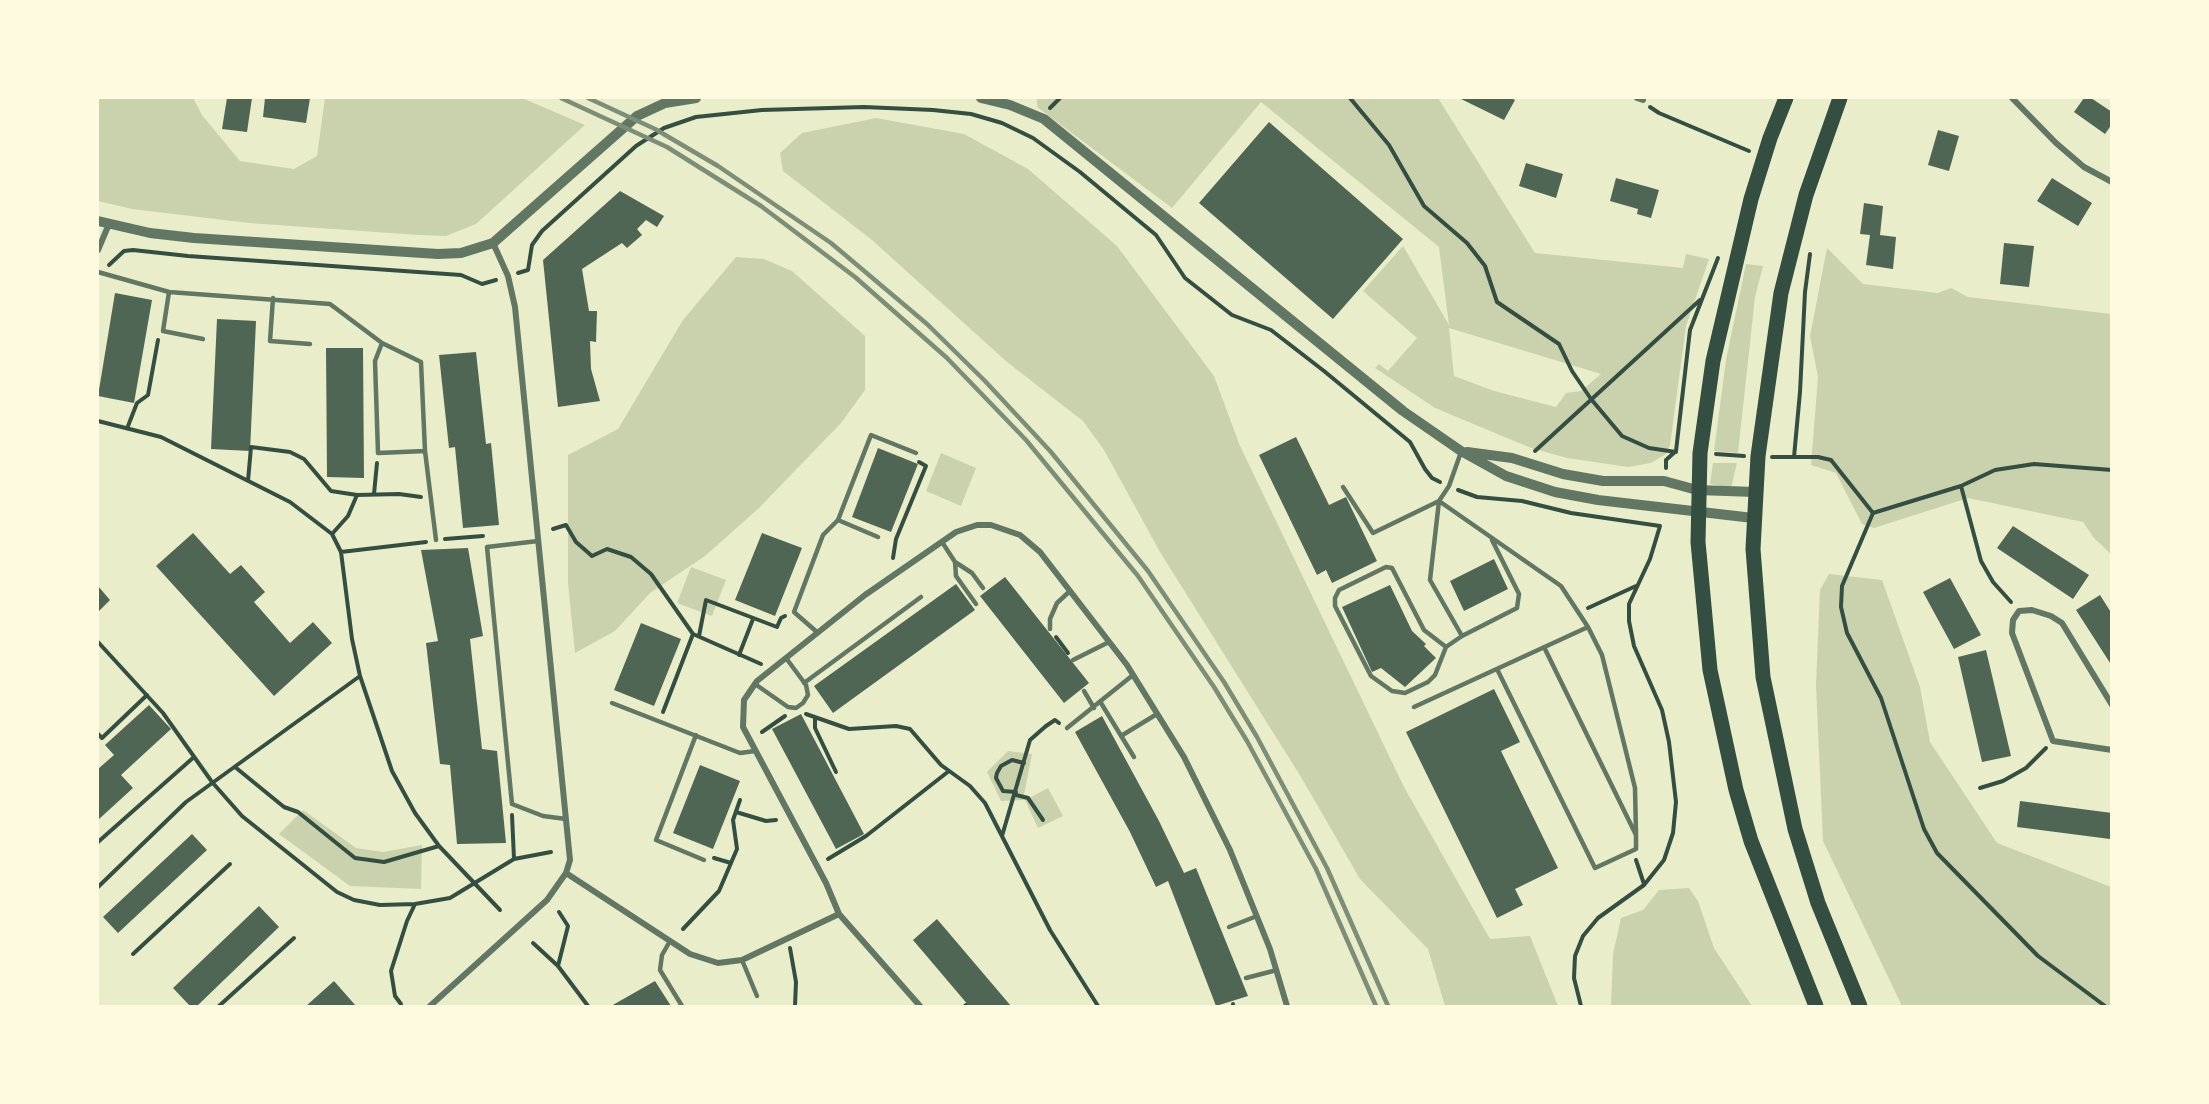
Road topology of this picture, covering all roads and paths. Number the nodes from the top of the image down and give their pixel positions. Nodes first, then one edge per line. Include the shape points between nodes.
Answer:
1 (696, 98) edge
2 (981, 98) edge
3 (1350, 98) edge
4 (1786, 98) edge
5 (1840, 98) edge
6 (2012, 98) edge
7 (1640, 99) edge
8 (664, 100) edge
9 (1011, 101) edge
10 (1747, 158) dead end
11 (2112, 182) edge
12 (103, 223) edge
13 (493, 243) junction
14 (98, 250) edge
15 (1810, 251) dead end
16 (1719, 256) dead end
17 (528, 270) dead end
18 (100, 273) edge
19 (483, 284) dead end
20 (169, 291) junction
21 (273, 298) junction
22 (1702, 298) junction
23 (163, 331) junction
24 (203, 339) dead end
25 (382, 343) junction
26 (310, 345) dead end
27 (1591, 399) junction
28 (98, 421) edge
29 (128, 426) junction
30 (425, 451) junction
31 (1461, 451) junction
32 (1533, 452) dead end
33 (1676, 452) junction
34 (378, 453) junction
35 (916, 453) joint
36 (1700, 453) junction
37 (1758, 456) junction
38 (1794, 457) junction
39 (1666, 460) dead end
40 (2112, 470) edge
41 (1432, 478) dead end
42 (248, 481) junction
43 (1961, 486) junction
44 (1343, 487) dead end
45 (1697, 490) junction
46 (1755, 492) junction
47 (374, 494) junction
48 (357, 495) junction
49 (431, 499) junction
50 (1439, 501) junction
51 (1697, 513) junction
52 (1873, 513) junction
53 (1753, 518) junction
54 (838, 520) junction
55 (553, 529) dead end
56 (332, 534) junction
57 (878, 537) dead end
58 (1491, 537) junction
59 (436, 540) dead end
60 (538, 541) junction
61 (942, 542) junction
62 (893, 558) dead end
63 (955, 562) junction
64 (1636, 586) dead end
65 (983, 588) dead end
66 (1070, 591) junction
67 (921, 597) dead end
68 (976, 604) dead end
69 (2019, 611) junction
70 (794, 612) junction
71 (1578, 613) junction
72 (753, 619) junction
73 (1588, 627) junction
74 (1050, 629) joint
75 (818, 633) junction
76 (693, 634) junction
77 (1462, 636) junction
78 (699, 637) junction
79 (98, 642) edge
80 (1109, 642) junction
81 (1446, 647) junction
82 (1544, 647) junction
83 (739, 655) junction
84 (786, 658) junction
85 (1075, 659) joint
86 (773, 668) junction
87 (1497, 669) junction
88 (1133, 675) junction
89 (360, 676) junction
90 (804, 683) junction
91 (755, 684) junction
92 (1084, 691) dead end
93 (147, 695) junction
94 (612, 703) dead end
95 (1101, 703) junction
96 (2112, 705) edge
97 (1414, 707) dead end
98 (796, 708) junction
99 (1094, 708) junction
100 (1157, 714) junction
101 (815, 718) junction
102 (660, 721) junction
103 (1046, 726) dead end
104 (772, 727) dead end
105 (1067, 728) dead end
106 (762, 732) dead end
107 (98, 734) edge
108 (696, 735) junction
109 (1121, 736) junction
110 (2053, 741) junction
111 (2112, 750) edge
112 (755, 751) junction
113 (1134, 756) dead end
114 (194, 757) junction
115 (1024, 763) junction
116 (235, 767) junction
117 (949, 771) junction
118 (836, 772) dead end
119 (212, 782) junction
120 (1980, 788) dead end
121 (1016, 794) junction
122 (740, 800) dead end
123 (512, 804) junction
124 (736, 812) junction
125 (566, 819) junction
126 (776, 820) dead end
127 (1043, 820) dead end
128 (1002, 836) junction
129 (1636, 836) junction
130 (98, 842) edge
131 (439, 846) junction
132 (1633, 850) junction
133 (551, 852) dead end
134 (514, 859) junction
135 (828, 859) dead end
136 (704, 860) dead end
137 (230, 864) dead end
138 (566, 873) junction
139 (475, 884) junction
140 (1644, 885) dead end
141 (98, 887) edge
142 (415, 904) junction
143 (500, 910) dead end
144 (559, 912) dead end
145 (839, 914) junction
146 (1257, 916) junction
147 (1228, 927) dead end
148 (683, 928) dead end
149 (294, 938) dead end
150 (787, 940) junction
151 (670, 941) junction
152 (532, 943) dead end
153 (133, 954) dead end
154 (742, 960) junction
155 (558, 966) junction
156 (1276, 970) junction
157 (1246, 978) dead end
158 (757, 996) dead end
159 (401, 1004) dead end
160 (439, 1004) edge
161 (219, 1006) edge
162 (430, 1006) edge
163 (588, 1006) edge
164 (682, 1006) edge
165 (795, 1006) edge
166 (918, 1006) edge
167 (1098, 1006) edge
168 (1287, 1006) edge
169 (1816, 1006) edge
170 (1862, 1006) edge
171 (2105, 1006) edge

1 - 8 street
2 - 9 street
3 - 27 path via 1389,145 1424,206 1467,243 1485,267 1497,302 1559,344
4 - 36 main road via 1743,231 1713,361
5 - 37 main road via 1789,252
6 - 11 street via 2056,144 2084,167
7 - 10 path via 1659,113 1749,150
8 - 13 street via 612,135
9 - 31 street via 1044,119 1334,358
12 - 13 street via 194,238 438,254 461,253
12 - 14 street
13 - 60 street via 508,276 515,307
15 - 38 path
16 - 22 path
17 - 41 path via 532,245 542,231 636,146 664,128 696,117 762,110 864,107 971,114 1034,138 1098,186 1156,235 1185,278 1232,315 1271,330 1410,442
18 - 19 path via 115,256 133,250 461,275
18 - 20 lane
20 - 21 lane
20 - 23 lane
21 - 25 lane via 330,304
21 - 26 lane via 270,340
22 - 27 path
22 - 33 path via 1690,330
23 - 24 lane
23 - 29 path via 156,343 148,396 137,403
25 - 30 lane via 421,362
25 - 34 lane via 375,362
27 - 32 path
27 - 33 path via 1622,436 1649,448
28 - 29 path
29 - 42 path via 161,437
30 - 34 lane
30 - 49 lane
31 - 45 street via 1512,458 1563,474 1603,481 1664,482
31 - 50 lane via 1449,486
31 - 51 street via 1506,476 1555,492
33 - 36 path
33 - 39 path
34 - 47 path
35 - 54 lane via 871,435
35 - 62 path via 926,466 896,539
36 - 37 path
36 - 45 main road
37 - 38 path
37 - 46 main road
38 - 52 path via 1831,460
40 - 43 path via 2034,464 1995,470
42 - 48 path via 251,447 290,452 304,459 331,491
42 - 56 path via 290,502
43 - 52 path
43 - 69 path via 1980,561
44 - 50 lane via 1373,533
45 - 46 street
45 - 51 main road
46 - 53 main road
47 - 48 path
47 - 49 path
48 - 56 path via 348,516
49 - 59 lane
50 - 58 lane
50 - 77 lane via 1430,580
51 - 53 street
51 - 169 main road via 1703,615 1723,738 1751,841
52 - 171 path via 1842,586 1841,607 1847,633 1881,698 1924,829 1937,853 2038,956
53 - 170 main road via 1763,677 1795,829 1818,903
54 - 57 lane
54 - 70 lane via 823,535
55 - 76 path via 566,525 576,542 592,556 606,549 632,557 651,574
56 - 89 path via 341,552
58 - 71 lane via 1561,586
58 - 77 lane via 1519,594 1517,608
60 - 123 lane via 487,547
60 - 125 street
61 - 63 lane
61 - 66 street via 977,525 1006,528 1040,552
61 - 75 street
63 - 65 lane via 972,573
63 - 68 lane via 956,576
64 - 71 path
66 - 74 lane via 1057,603
66 - 80 street
67 - 90 lane
69 - 96 street via 2032,610 2062,623
69 - 110 street via 2012,633
70 - 72 path via 781,618 777,627
70 - 75 lane
71 - 73 lane
72 - 78 path via 706,600
72 - 83 path
73 - 82 lane
73 - 129 lane via 1602,655 1635,788
74 - 85 path
75 - 84 street
76 - 78 path
76 - 102 path
77 - 81 lane
78 - 83 path
79 - 93 path
80 - 85 lane
80 - 88 street
81 - 81 lane via 1424,630 1392,568 1386,567 1339,590 1335,598 1335,606 1371,676 1392,691 1405,693 1428,682
82 - 87 lane
82 - 129 lane
83 - 86 path
84 - 86 street
84 - 90 lane
86 - 91 street
87 - 97 lane
87 - 132 lane via 1595,868
88 - 95 lane
88 - 100 street
89 - 116 path
89 - 131 path via 392,771
90 - 98 lane via 808,695
91 - 98 lane via 778,702
91 - 112 street via 744,700 743,727
92 - 99 lane
93 - 107 path via 102,738
93 - 114 path
94 - 102 lane
95 - 99 lane
95 - 109 lane
98 - 101 path
99 - 105 lane
100 - 109 lane
100 - 146 street via 1184,756
101 - 117 path via 849,729 910,729
101 - 118 path via 815,728
102 - 108 lane
103 - 115 path via 1030,740
104 - 106 path
108 - 112 lane via 740,753
108 - 136 lane via 656,840
109 - 113 lane
110 - 111 street
110 - 120 path via 2026,768
112 - 145 street
114 - 119 path
114 - 130 path
115 - 121 path
115 - 121 path via 1012,760 997,773 1003,792
116 - 119 path
116 - 131 path via 355,858 384,862
117 - 128 path via 985,803
117 - 135 path via 866,836
119 - 141 path
119 - 142 path via 242,816 337,892 380,905
121 - 127 path via 1028,798
121 - 128 path
122 - 124 path
123 - 125 lane via 543,816
123 - 134 path
124 - 126 path
124 - 148 path via 733,820 737,849 719,891
125 - 138 street via 571,847
128 - 167 path via 1050,930
129 - 132 lane
131 - 139 path
132 - 140 path
133 - 134 path
134 - 139 path
137 - 153 path
138 - 151 street
138 - 160 street via 548,900
139 - 142 path via 450,898
139 - 143 path
142 - 159 path via 391,971 395,996
144 - 155 path via 568,926
145 - 150 street
145 - 166 street
146 - 147 lane
146 - 156 street
149 - 161 path
150 - 154 street
150 - 165 path via 796,982
151 - 154 street via 708,961
151 - 164 lane via 660,970
152 - 155 path
154 - 158 lane
155 - 163 path
156 - 157 lane
156 - 168 street
160 - 162 street

